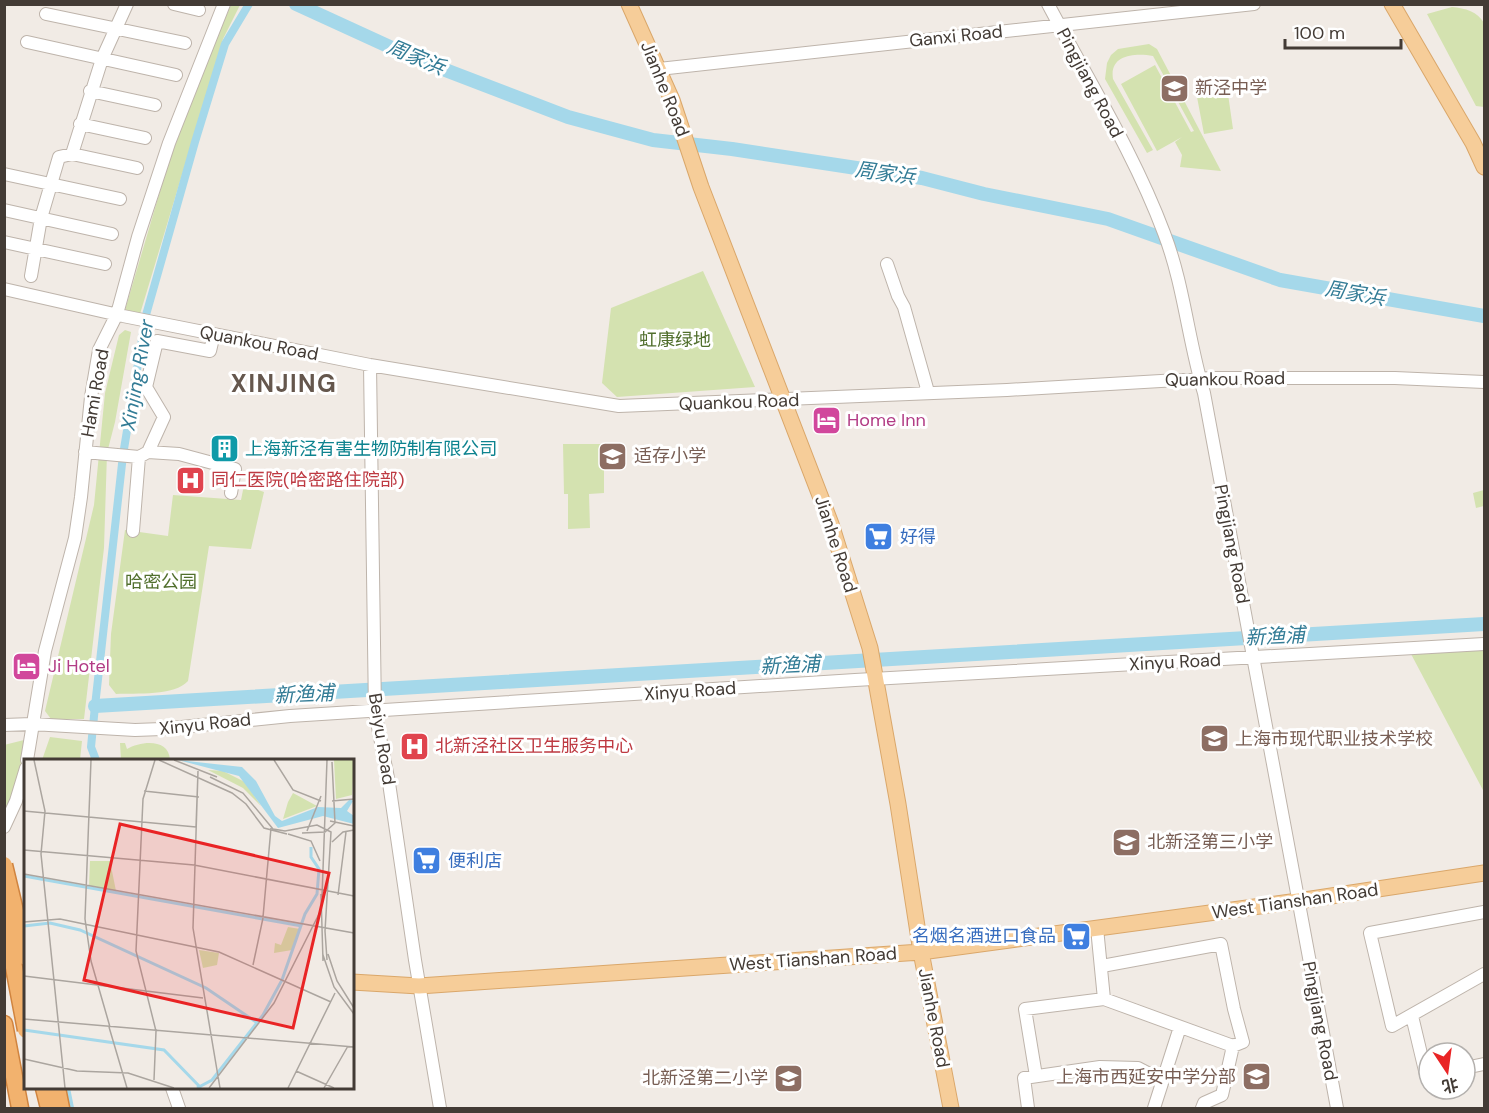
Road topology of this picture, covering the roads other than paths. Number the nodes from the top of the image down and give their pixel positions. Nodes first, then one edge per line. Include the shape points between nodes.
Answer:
1 (127, 4) edge
2 (174, 4) edge
3 (224, 4) edge
4 (629, 4) edge
5 (1048, 4) edge
6 (1254, 4) edge
7 (1392, 4) edge
8 (1403, 4) edge
9 (199, 10) dead end
10 (46, 14) dead end
11 (1059, 24) junction
12 (116, 28) junction
13 (27, 42) dead end
14 (185, 43) dead end
15 (102, 58) junction
16 (659, 69) junction
17 (176, 75) dead end
18 (90, 91) junction
19 (155, 105) dead end
20 (80, 124) junction
21 (146, 138) dead end
22 (1485, 148) edge
23 (72, 154) junction
24 (1485, 167) edge
25 (137, 168) dead end
26 (4, 174) edge
27 (50, 184) junction
28 (120, 199) dead end
29 (4, 210) edge
30 (41, 218) junction
31 (112, 234) dead end
32 (4, 242) edge
33 (36, 249) junction
34 (105, 264) dead end
35 (887, 264) dead end
36 (31, 276) dead end
37 (4, 289) edge
38 (120, 315) junction
39 (214, 334) junction
40 (369, 365) junction
41 (1199, 378) junction
42 (1485, 382) edge
43 (928, 392) junction
44 (783, 400) junction
45 (86, 452) junction
46 (144, 454) junction
47 (231, 493) dead end
48 (133, 531) dead end
49 (1485, 644) edge
50 (1252, 653) junction
51 (876, 679) junction
52 (375, 706) junction
53 (32, 724) junction
54 (4, 725) edge
55 (27, 759) edge
56 (24, 775) edge
57 (4, 827) edge
58 (4, 865) edge
59 (1485, 873) edge
60 (4, 892) edge
61 (1298, 901) junction
62 (1485, 912) edge
63 (4, 915) edge
64 (1097, 928) junction
65 (921, 951) junction
66 (18, 966) edge
67 (1102, 966) junction
68 (1485, 974) edge
69 (354, 982) edge
70 (419, 986) junction
71 (24, 997) edge
72 (1104, 999) junction
73 (1412, 1016) junction
74 (24, 1020) edge
75 (4, 1024) edge
76 (1180, 1027) junction
77 (1418, 1041) edge
78 (1233, 1047) junction
79 (1030, 1077) junction
80 (1163, 1081) junction
81 (36, 1089) edge
82 (44, 1089) edge
83 (57, 1089) edge
84 (172, 1089) edge
85 (20, 1108) edge
86 (40, 1108) edge
87 (49, 1108) edge
88 (62, 1108) edge
89 (179, 1108) edge
90 (440, 1108) edge
91 (951, 1108) edge
92 (1028, 1108) edge
93 (1154, 1108) edge
94 (1202, 1108) edge
95 (1337, 1108) edge

1 - 12 street
2 - 9 street
3 - 38 street, Hami Road via 169,142 138,237
4 - 16 main road, Jianhe Road
5 - 11 street, Pingjiang Road
6 - 11 street, Ganxi Road
7 - 24 main road
8 - 22 main road
10 - 12 street
11 - 16 street, Ganxi Road
11 - 41 street, Pingjiang Road via 1122,142 1165,235 1180,281
12 - 14 street
12 - 15 street
13 - 15 street
15 - 17 street
15 - 18 street
16 - 44 main road, Jianhe Road
18 - 19 street
18 - 20 street
20 - 21 street
20 - 23 street
23 - 25 street
23 - 27 street via 59,156
26 - 27 street
27 - 28 street
27 - 30 street
29 - 30 street
30 - 31 street
30 - 33 street
32 - 33 street
33 - 34 street
33 - 36 street
35 - 43 street via 904,307
37 - 38 street, Quankou Road
38 - 39 street, Quankou Road
38 - 45 street, Hami Road via 99,350
39 - 40 street, Quankou Road
39 - 46 street via 210,351 157,341 146,387 165,417
40 - 44 street, Quankou Road via 619,406
40 - 52 street, Beiyu Road
41 - 42 street, Quankou Road
41 - 43 street, Quankou Road
41 - 50 street, Pingjiang Road
43 - 44 street, Quankou Road
44 - 51 main road, Jianhe Road via 831,524
45 - 46 street
45 - 53 street, Hami Road via 75,538 45,651
46 - 47 street via 179,454 235,469
46 - 48 street
49 - 50 street, Xinyu Road
50 - 51 street, Xinyu Road
50 - 61 street, Pingjiang Road
51 - 52 street, Xinyu Road
51 - 65 main road, Jianhe Road
52 - 53 street, Xinyu Road via 162,729
52 - 70 street, Beiyu Road
53 - 54 street, Xinyu Road
53 - 55 street, Hami Road
56 - 57 street
58 - 66 highway, bridge
59 - 61 main road, West Tianshan Road
60 - 66 main road
61 - 64 main road, West Tianshan Road
61 - 95 street, Pingjiang Road
62 - 73 street via 1370,933 1392,1026
63 - 74 highway, bridge
64 - 65 main road, West Tianshan Road
64 - 67 street
65 - 70 main road, West Tianshan Road
65 - 91 main road, Jianhe Road
66 - 71 main road
67 - 72 street
67 - 78 street via 1221,944 1243,1042
68 - 73 street
69 - 70 main road, West Tianshan Road
70 - 90 street, Beiyu Road
72 - 76 street
72 - 79 street via 1025,1009
73 - 77 street
75 - 85 highway
76 - 78 street
76 - 80 street
78 - 94 street via 1221,1095
79 - 80 street via 1100,1067 1138,1068
79 - 92 street
80 - 93 street
81 - 86 highway
82 - 87 highway
83 - 88 highway
84 - 89 street

